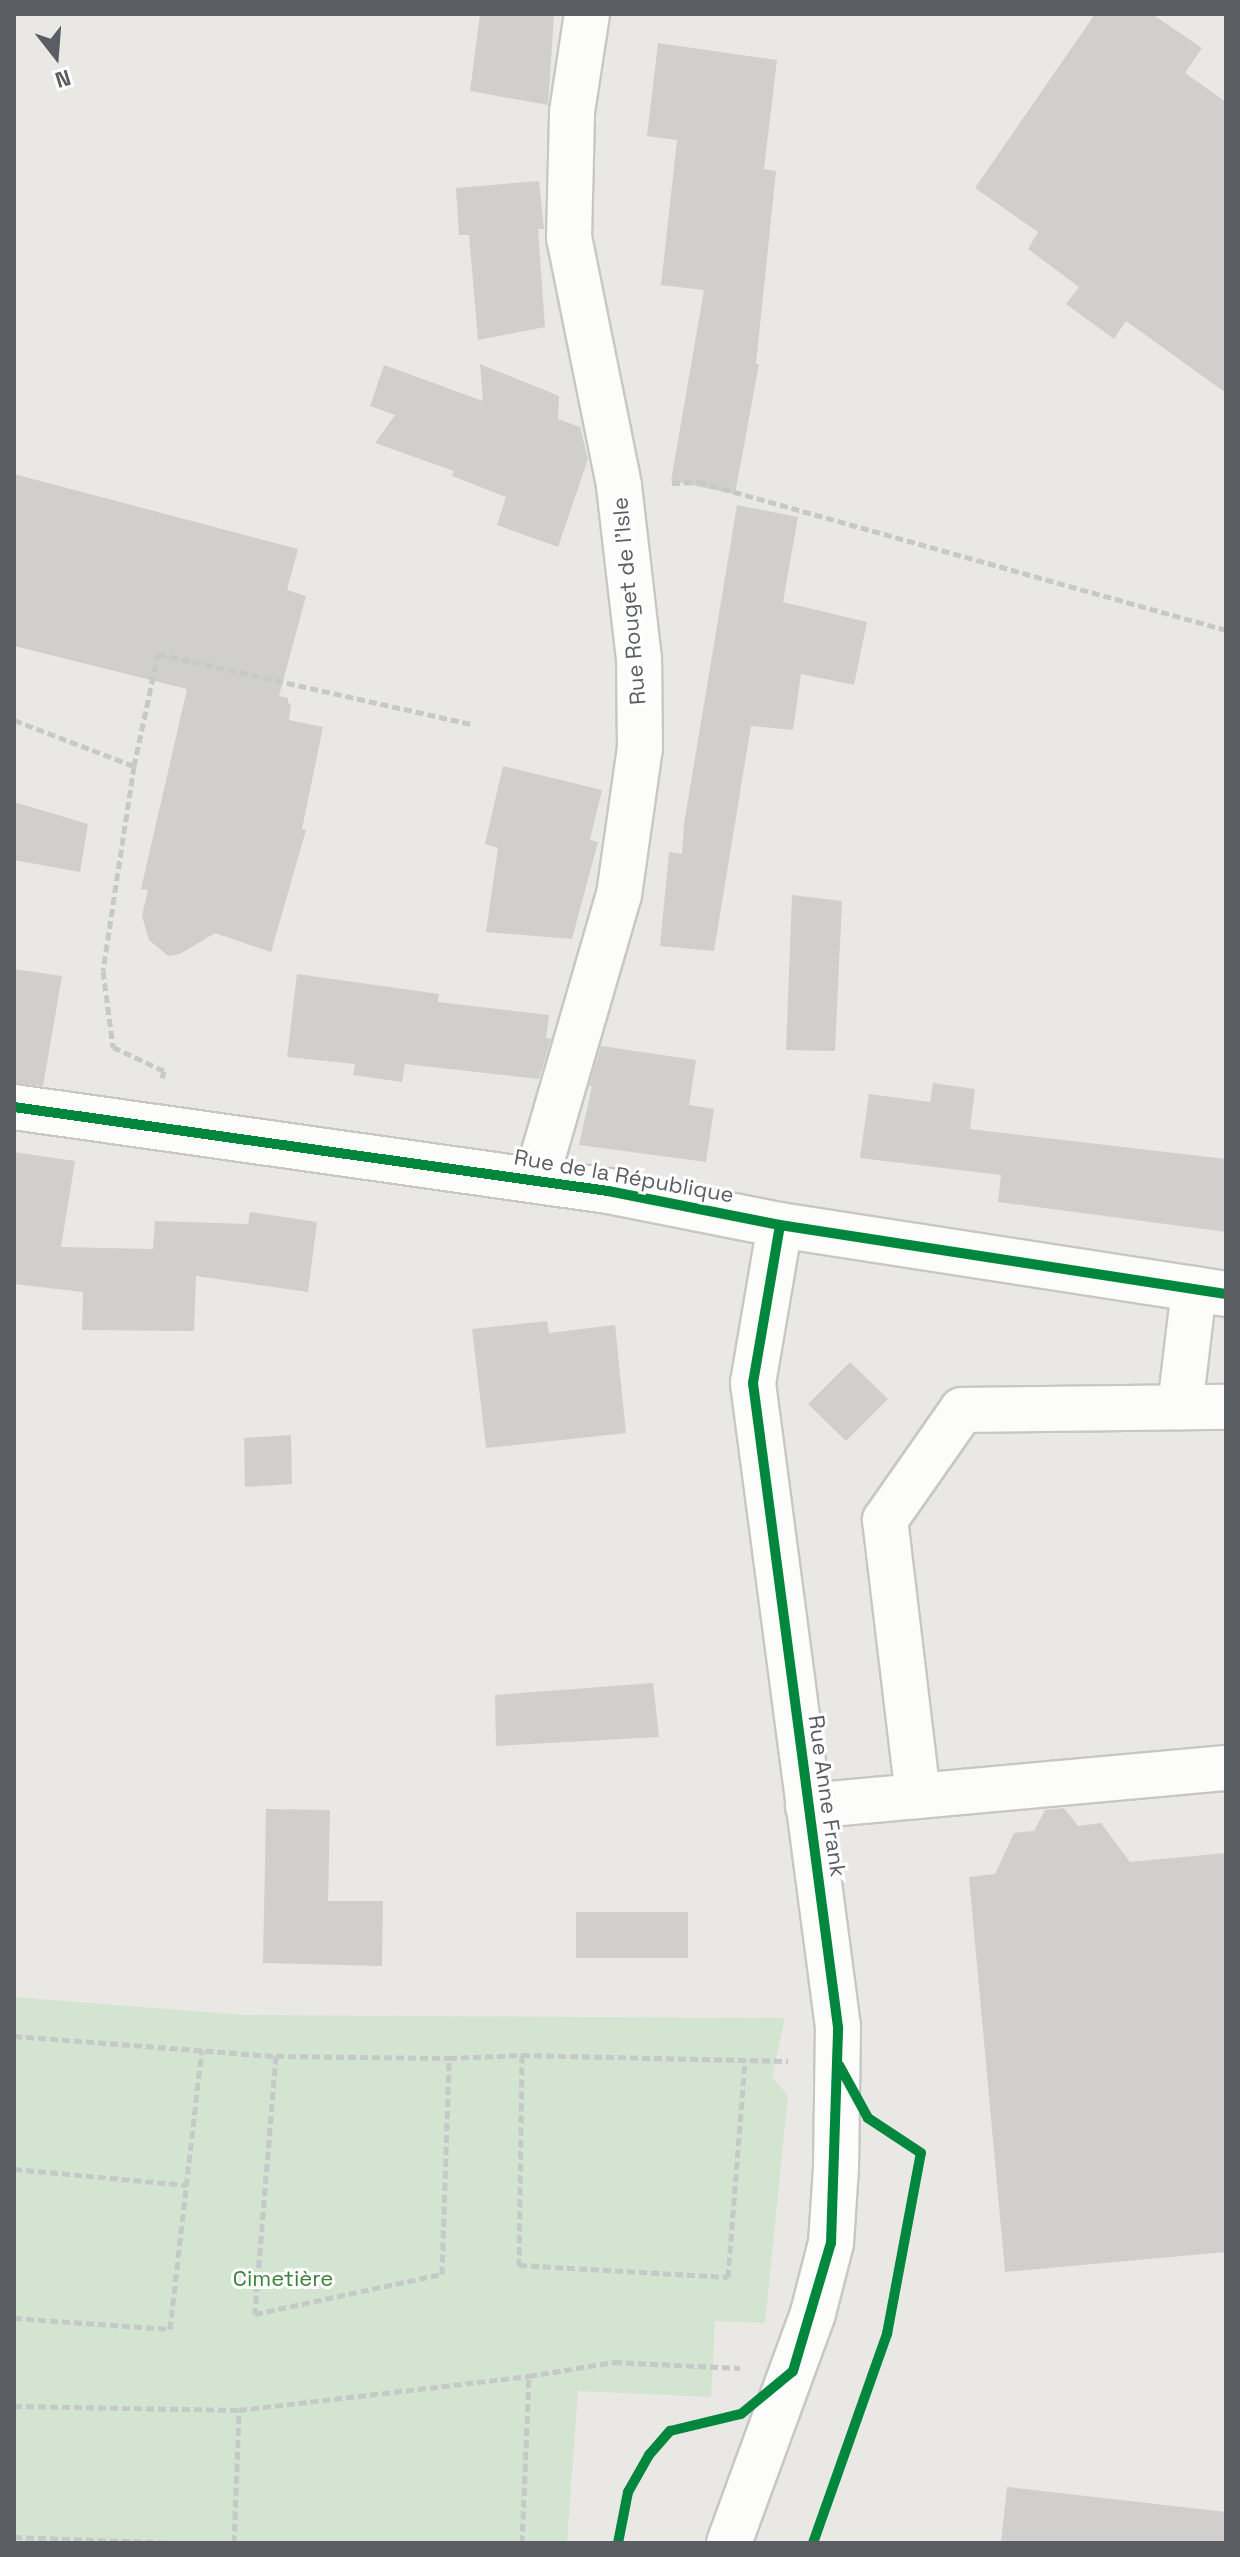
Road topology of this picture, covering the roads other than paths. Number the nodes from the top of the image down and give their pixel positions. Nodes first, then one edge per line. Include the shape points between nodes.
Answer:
1 (587, 14) edge
2 (14, 1107) edge
3 (536, 1180) junction
4 (780, 1225) junction
5 (1210, 1291) edge
6 (1180, 1407) junction
7 (1226, 1407) edge
8 (1226, 1768) edge
9 (918, 1796) junction
10 (808, 1806) junction
11 (729, 2543) edge

1 - 3 street, Rue Rouget de l'Isle via 572,112 569,238 619,485 639,659 640,748 619,895
2 - 3 street, Rue de la République
3 - 4 street, Rue de la République
4 - 5 street, Rue de la République
4 - 10 street, Rue Anne Frank via 753,1383
5 - 6 street
6 - 7 street
6 - 9 street via 962,1410 885,1520
8 - 9 street
9 - 10 street
10 - 11 street, Rue Anne Frank via 838,2027 831,2243 793,2371

